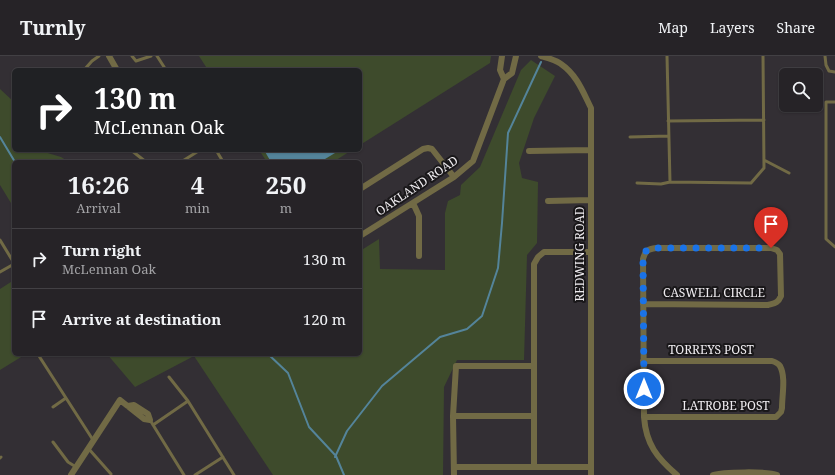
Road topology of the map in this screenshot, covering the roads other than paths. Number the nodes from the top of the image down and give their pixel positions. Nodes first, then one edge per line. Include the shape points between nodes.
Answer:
1 (99, 56) edge
2 (109, 56) edge
3 (132, 56) edge
4 (151, 56) edge
5 (157, 56) edge
6 (502, 56) edge
7 (516, 56) edge
8 (541, 56) edge
9 (667, 56) edge
10 (763, 56) edge
11 (825, 56) edge
12 (86, 66) edge
13 (117, 68) edge
14 (165, 68) edge
15 (835, 72) edge
16 (504, 79) junction
17 (835, 102) edge
18 (764, 120) junction
19 (668, 121) junction
20 (669, 136) junction
21 (630, 137) dead end
22 (529, 150) dead end
23 (591, 150) junction
24 (134, 152) edge
25 (197, 152) edge
26 (144, 160) edge
27 (184, 160) edge
28 (764, 160) junction
29 (789, 173) dead end
30 (454, 177) junction
31 (670, 182) junction
32 (637, 183) dead end
33 (362, 188) edge
34 (591, 200) junction
35 (548, 201) dead end
36 (413, 203) junction
37 (362, 235) edge
38 (0, 240) edge
39 (835, 247) edge
40 (591, 252) junction
41 (419, 256) dead end
42 (12, 260) edge
43 (12, 264) edge
44 (0, 272) edge
45 (643, 304) junction
46 (39, 356) dead end
47 (643, 361) junction
48 (778, 364) joint
49 (534, 366) junction
50 (169, 376) dead end
51 (66, 398) junction
52 (188, 401) junction
53 (53, 407) dead end
54 (453, 416) junction
55 (533, 416) junction
56 (644, 417) junction
57 (152, 423) junction
58 (93, 440) junction
59 (53, 442) dead end
60 (88, 448) junction
61 (223, 457) junction
62 (76, 467) junction
63 (454, 467) junction
64 (534, 467) junction
65 (591, 467) junction
66 (111, 474) edge
67 (71, 475) edge
68 (184, 475) edge
69 (195, 475) edge
70 (234, 475) edge
71 (454, 475) edge
72 (591, 475) edge
73 (676, 475) edge
74 (713, 475) edge
75 (777, 475) edge

1 - 12 lane
2 - 13 street
3 - 4 lane via 136,61
5 - 14 lane
6 - 16 street, OAKLAND ROAD via 500,70
7 - 16 street, OAKLAND ROAD via 512,73
8 - 23 street, REDWING ROAD via 560,63 571,72 579,84 591,108
9 - 19 lane
10 - 18 lane
11 - 15 lane via 829,71
16 - 30 street, OAKLAND ROAD via 473,161
17 - 39 lane via 826,102 826,239
18 - 19 lane
18 - 28 lane
19 - 20 lane
20 - 21 lane
20 - 31 lane
22 - 23 street
23 - 34 street, REDWING ROAD
24 - 26 lane
25 - 27 lane
28 - 29 lane
28 - 31 lane via 764,168 751,182
30 - 33 street via 432,149 428,148
30 - 36 street, OAKLAND ROAD
31 - 32 lane
34 - 35 street
34 - 40 street, REDWING ROAD
36 - 37 street, OAKLAND ROAD
36 - 41 street via 419,216
38 - 42 lane
40 - 49 street via 544,252 534,264
40 - 65 street, REDWING ROAD
43 - 44 lane
45 - 45 street, CASWELL CIRCLE via 776,303 781,289 780,254 771,248 648,249 643,259
45 - 47 street
46 - 51 lane
47 - 48 street, TORREYS POST via 772,361
47 - 56 street
48 - 56 street, LATROBE POST via 783,381 782,408 776,416
49 - 54 street via 456,366
49 - 55 street
50 - 52 lane
51 - 53 lane
51 - 58 lane
52 - 57 lane
52 - 61 lane
54 - 55 street
54 - 63 street
55 - 64 street
56 - 73 street via 650,444 662,462
57 - 58 street via 148,414 134,404 128,406 120,400
57 - 68 lane
58 - 60 street
59 - 62 lane via 68,462
60 - 62 street
60 - 66 lane
61 - 69 lane
61 - 70 lane
62 - 67 street
63 - 64 street
63 - 71 street
64 - 65 street
65 - 72 street, REDWING ROAD
74 - 75 street

